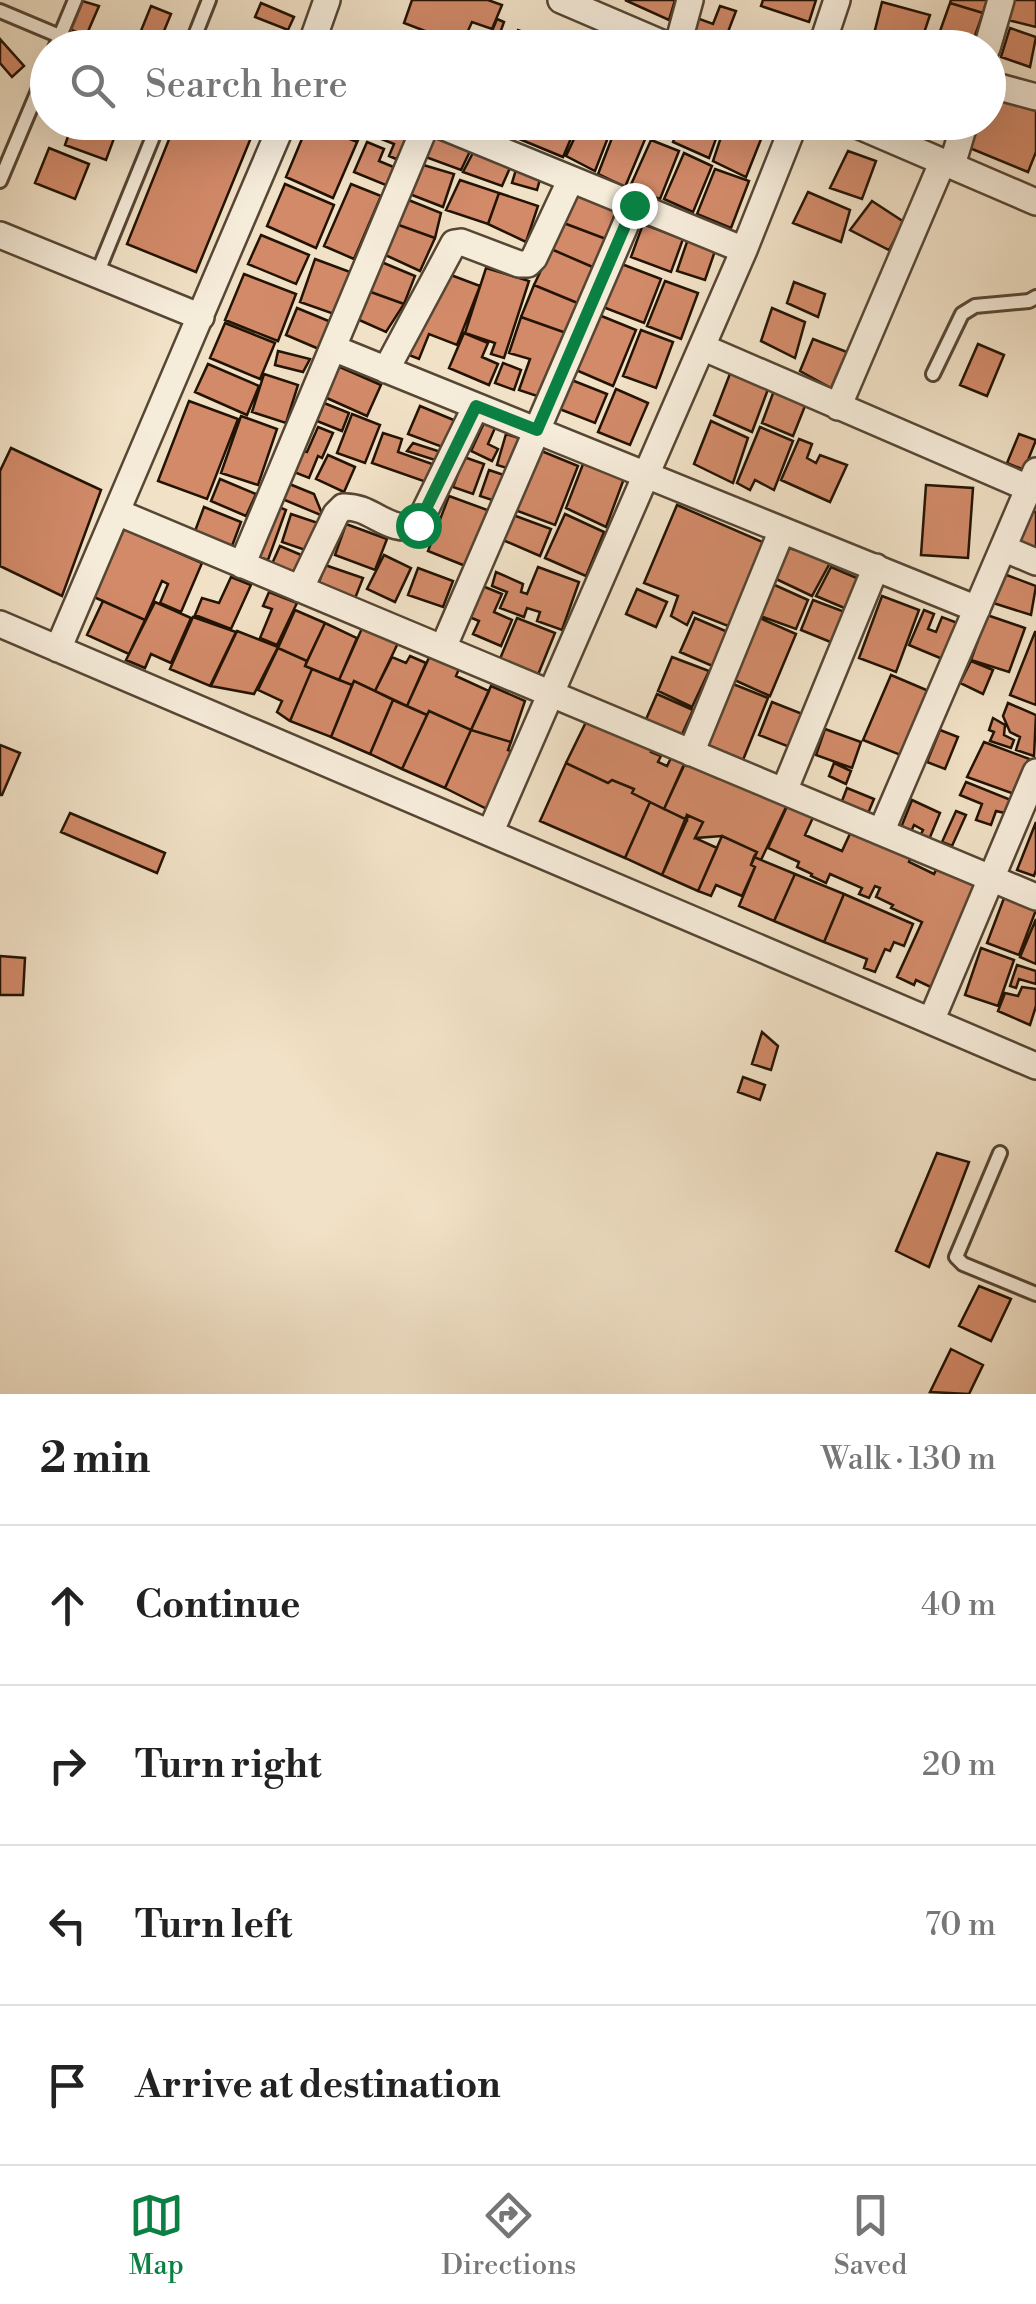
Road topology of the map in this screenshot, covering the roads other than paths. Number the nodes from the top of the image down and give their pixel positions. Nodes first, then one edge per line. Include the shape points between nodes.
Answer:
1 (75, 0) edge
2 (209, 0) edge
3 (327, 0) edge
4 (561, 0) edge
5 (690, 0) edge
6 (837, 0) edge
7 (1001, 0) edge
8 (0, 11) edge
9 (36, 30) edge
10 (63, 30) edge
11 (197, 30) edge
12 (316, 30) edge
13 (632, 30) edge
14 (681, 30) edge
15 (827, 30) edge
16 (992, 30) edge
17 (1006, 89) edge
18 (1036, 97) edge
19 (30, 110) edge
20 (152, 140) edge
21 (273, 140) edge
22 (421, 140) edge
23 (474, 140) edge
24 (788, 140) edge
25 (893, 140) edge
26 (958, 140) edge
27 (948, 163) junction
28 (571, 179) junction
29 (0, 181) edge
30 (1036, 202) edge
31 (634, 205) junction
32 (0, 234) edge
33 (744, 250) junction
34 (96, 274) junction
35 (1036, 297) edge
36 (201, 317) junction
37 (702, 347) junction
38 (333, 348) junction
39 (386, 370) junction
40 (933, 374) dead end
41 (476, 406) junction
42 (838, 407) junction
43 (537, 430) junction
44 (647, 473) junction
45 (1032, 480) edge
46 (117, 512) junction
47 (782, 530) junction
48 (1003, 548) junction
49 (1036, 562) edge
50 (242, 564) junction
51 (876, 567) junction
52 (300, 588) junction
53 (976, 609) junction
54 (0, 624) edge
55 (443, 648) junction
56 (58, 649) junction
57 (551, 694) junction
58 (691, 752) junction
59 (1036, 772) edge
60 (784, 791) junction
61 (881, 832) junction
62 (490, 833) junction
63 (992, 878) junction
64 (1036, 897) edge
65 (932, 1021) junction
66 (1036, 1066) edge
67 (1000, 1153) dead end
68 (1036, 1294) edge

1 - 10 lane
2 - 11 lane
3 - 12 street
4 - 13 street
5 - 14 street
6 - 15 street
7 - 16 street
8 - 9 lane
17 - 18 street
19 - 29 lane
20 - 34 lane
21 - 36 street
22 - 38 street
23 - 28 street
24 - 33 street
25 - 27 street
26 - 27 street
27 - 30 street
27 - 42 street
28 - 31 street
28 - 39 street via 528,264 454,243
31 - 33 street
31 - 43 street
32 - 34 street
33 - 37 street
34 - 36 street
35 - 40 lane via 962,314
36 - 46 street
37 - 42 street
37 - 44 street
38 - 39 street
38 - 50 street
39 - 41 street
41 - 43 street
41 - 52 street via 418,525 394,527 360,508 344,507
42 - 45 street
43 - 44 street
43 - 55 street
44 - 47 street
44 - 57 street
45 - 48 street
46 - 50 street
46 - 56 street
47 - 51 street
47 - 58 street
48 - 49 street
48 - 53 street
50 - 52 street
51 - 53 street
51 - 60 street
52 - 55 street
53 - 61 street
54 - 56 street
55 - 57 street
56 - 62 street
57 - 58 street
57 - 62 street
58 - 60 street
59 - 63 street
60 - 61 street
61 - 63 street
62 - 65 street
63 - 64 street
63 - 65 street
65 - 66 street
67 - 68 lane via 956,1257

